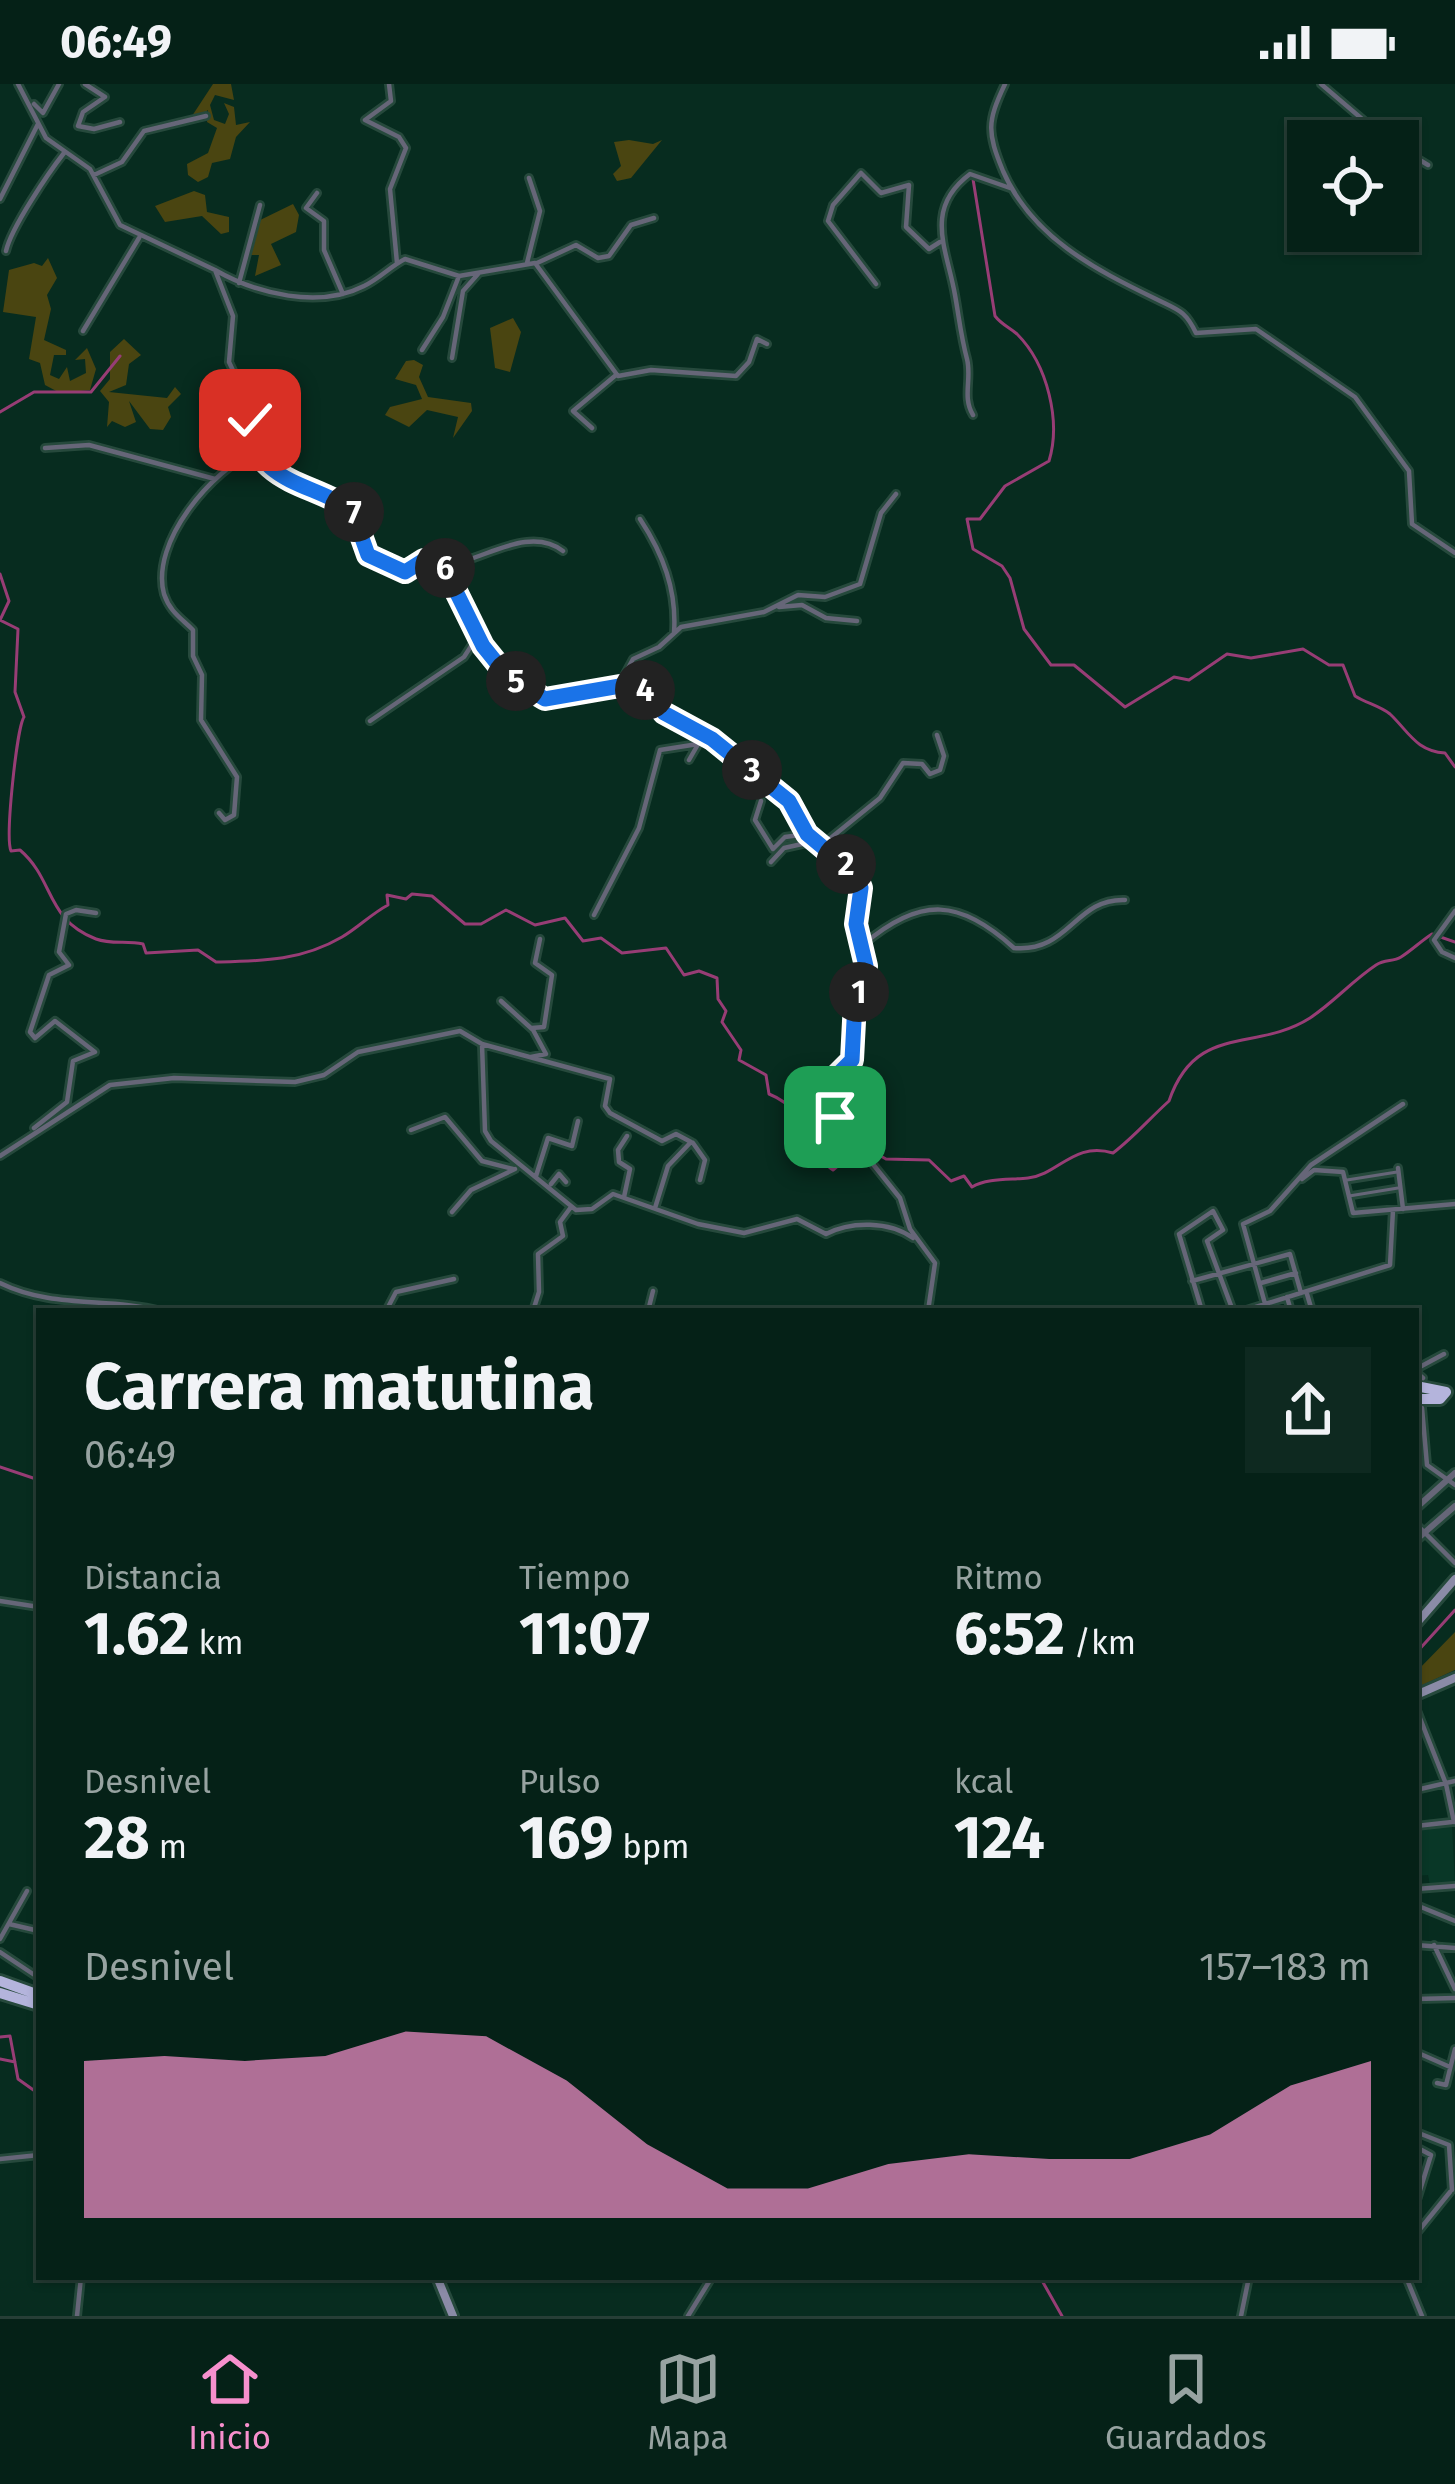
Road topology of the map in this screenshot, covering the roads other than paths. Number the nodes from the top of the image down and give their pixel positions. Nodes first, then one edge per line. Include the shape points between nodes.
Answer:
1 (18, 84) edge
2 (59, 84) edge
3 (85, 84) edge
4 (389, 84) edge
5 (1005, 84) edge
6 (1321, 84) edge
7 (29, 101) junction
8 (206, 116) dead end
9 (1363, 120) edge
10 (120, 122) dead end
11 (38, 124) junction
12 (64, 152) junction
13 (1419, 160) edge
14 (1428, 165) dead end
15 (94, 176) junction
16 (529, 178) dead end
17 (1010, 188) junction
18 (316, 193) dead end
19 (0, 199) edge
20 (260, 205) dead end
21 (654, 218) dead end
22 (140, 238) junction
23 (940, 242) junction
24 (6, 251) dead end
25 (397, 262) junction
26 (531, 264) junction
27 (215, 270) junction
28 (478, 274) junction
29 (459, 276) junction
30 (239, 284) junction
31 (876, 284) dead end
32 (343, 294) junction
33 (83, 331) dead end
34 (767, 344) dead end
35 (422, 350) dead end
36 (452, 358) dead end
37 (616, 375) junction
38 (973, 415) dead end
39 (592, 428) dead end
40 (46, 448) dead end
41 (256, 451) junction
42 (216, 480) junction
43 (896, 494) dead end
44 (640, 519) dead end
45 (563, 550) dead end
46 (1455, 553) edge
47 (454, 582) junction
48 (774, 609) junction
49 (857, 621) dead end
50 (674, 633) junction
51 (477, 637) junction
52 (620, 686) junction
53 (370, 722) dead end
54 (704, 734) junction
55 (937, 735) dead end
56 (698, 744) junction
57 (688, 760) dead end
58 (761, 801) dead end
59 (219, 813) dead end
60 (807, 834) junction
61 (818, 844) junction
62 (770, 862) dead end
63 (1125, 900) dead end
64 (1455, 910) edge
65 (96, 913) dead end
66 (594, 915) dead end
67 (540, 939) dead end
68 (864, 944) junction
69 (1455, 958) edge
70 (501, 1001) dead end
71 (532, 1029) junction
72 (482, 1045) junction
73 (531, 1058) junction
74 (1403, 1104) dead end
75 (578, 1121) dead end
76 (411, 1130) dead end
77 (30, 1132) junction
78 (627, 1136) dead end
79 (691, 1142) junction
80 (0, 1156) edge
81 (516, 1168) junction
82 (1398, 1170) joint
83 (536, 1176) junction
84 (700, 1180) dead end
85 (1345, 1180) junction
86 (566, 1182) dead end
87 (1298, 1184) junction
88 (550, 1186) junction
89 (1400, 1187) junction
90 (1348, 1196) junction
91 (624, 1197) junction
92 (1455, 1204) edge
93 (572, 1207) junction
94 (655, 1208) junction
95 (1403, 1208) junction
96 (1393, 1210) junction
97 (452, 1212) dead end
98 (921, 1244) junction
99 (1252, 1263) junction
100 (1219, 1273) junction
101 (1296, 1273) junction
102 (454, 1279) dead end
103 (1192, 1281) junction
104 (0, 1283) edge
105 (1259, 1283) junction
106 (653, 1292) dead end
107 (1304, 1292) junction
108 (1287, 1297) junction
109 (148, 1308) edge
110 (388, 1308) edge
111 (534, 1308) edge
112 (649, 1308) edge
113 (928, 1308) edge
114 (1201, 1308) edge
115 (1232, 1308) edge
116 (1266, 1308) edge
117 (1290, 1308) edge
118 (1311, 1308) edge
119 (1444, 1354) dead end
120 (1419, 1368) edge
121 (1419, 1382) edge
122 (1419, 1382) edge
123 (1455, 1384) edge
124 (1455, 1400) edge
125 (1419, 1402) edge
126 (1419, 1402) edge
127 (1419, 1411) edge
128 (1455, 1473) edge
129 (1444, 1482) junction
130 (1455, 1485) edge
131 (1419, 1505) edge
132 (1455, 1506) edge
133 (1419, 1527) edge
134 (1423, 1531) junction
135 (1419, 1536) edge
136 (1455, 1563) edge
137 (1455, 1580) edge
138 (0, 1601) edge
139 (36, 1607) edge
140 (1419, 1621) edge
141 (1455, 1678) edge
142 (1419, 1694) edge
143 (1419, 1716) edge
144 (1455, 1781) edge
145 (1446, 1784) junction
146 (1419, 1789) edge
147 (1455, 1822) edge
148 (1419, 1826) edge
149 (1455, 1886) edge
150 (1419, 1889) edge
151 (27, 1891) dead end
152 (1419, 1906) edge
153 (1455, 1921) edge
154 (9, 1924) junction
155 (36, 1930) edge
156 (0, 1939) edge
157 (1419, 1945) edge
158 (1434, 1945) junction
159 (1455, 1948) edge
160 (0, 1952) edge
161 (36, 1976) edge
162 (0, 1981) edge
163 (1455, 1989) edge
164 (0, 1993) edge
165 (36, 1994) edge
166 (1455, 1998) edge
167 (1419, 1999) edge
168 (36, 2004) edge
169 (1455, 2049) edge
170 (1419, 2053) edge
171 (1454, 2068) edge
172 (1437, 2083) dead end
173 (1419, 2133) edge
174 (1419, 2148) edge
175 (36, 2156) edge
176 (0, 2159) edge
177 (1419, 2189) edge
178 (1454, 2190) edge
179 (1419, 2231) edge
180 (81, 2280) edge
181 (438, 2280) edge
182 (710, 2280) edge
183 (1248, 2280) edge
184 (1407, 2280) edge
185 (76, 2316) edge
186 (453, 2316) edge
187 (688, 2316) edge
188 (1241, 2316) edge
189 (1423, 2316) edge

1 - 7 street
2 - 7 street via 43,113
3 - 10 street via 105,97 78,126
4 - 25 street via 391,101 365,120 406,148 390,189
5 - 17 street via 988,118
6 - 9 street
7 - 11 street
8 - 15 street via 144,131 122,162
11 - 12 street
11 - 19 street
12 - 15 street
12 - 24 street via 42,176
13 - 14 street
15 - 22 street via 120,225
16 - 26 street via 540,211
17 - 23 street via 978,173 958,183
17 - 46 street via 1017,205 1060,244 1178,306 1196,333 1256,329 1355,398 1409,471 1412,524
18 - 32 street via 307,208 324,221 324,250
20 - 30 street
21 - 26 street via 631,224 609,256 576,245
22 - 27 street
22 - 33 street
23 - 31 street via 929,249 906,227 909,185 881,193 861,173 828,220
23 - 38 street
25 - 29 street via 416,259
25 - 32 street
26 - 28 street
26 - 37 street
27 - 30 street
27 - 41 street via 233,316 230,362 249,405
28 - 29 street
28 - 36 street via 464,291
29 - 35 street
30 - 32 street via 294,296
34 - 37 street via 754,342 736,376
37 - 39 street via 573,411
40 - 42 street via 89,445
41 - 42 street
41 - 47 street via 288,483 352,510 368,555 405,572 432,559
42 - 59 street via 173,537 161,577 172,611 193,630 203,728 237,777 234,815 225,820
43 - 48 street via 881,513 863,581 825,597 798,595
44 - 50 street via 662,553 677,609
45 - 47 street via 546,542 496,548 464,561
47 - 51 street
48 - 49 street via 802,604 826,618
48 - 50 street
50 - 52 street via 633,659
51 - 52 street via 508,677 545,699
51 - 53 street via 464,658
52 - 54 street via 646,691 664,713
54 - 56 street
54 - 60 street via 789,801
55 - 61 street via 940,770 903,763 880,798
56 - 57 street
56 - 66 street via 660,750 639,828
58 - 60 street via 757,826 772,849
60 - 61 street
61 - 62 street via 784,848
61 - 68 street via 856,875
63 - 68 street via 1087,910 1045,946 1014,948 982,920 924,909
64 - 69 street via 1435,936
65 - 77 street via 76,910 66,921 59,952 69,965 49,975 30,1032 37,1037 55,1021 95,1049 74,1060 62,1109
67 - 71 street via 535,963 552,975 544,1029
68 - 98 street via 852,1060 836,1076 842,1094 835,1117 867,1146
70 - 71 street
71 - 73 street via 546,1052
72 - 73 street
72 - 77 street via 454,1032 358,1052 324,1076 295,1082 110,1085
72 - 81 street via 484,1131
73 - 79 street via 610,1079 608,1112 660,1140 679,1134
74 - 87 street via 1311,1165
75 - 83 street via 572,1146 548,1138
76 - 81 street via 447,1118 482,1161
77 - 80 street
78 - 91 street via 618,1150 630,1169
79 - 84 street via 705,1160
79 - 94 street via 668,1166
81 - 83 street
81 - 97 street via 471,1190
82 - 85 street
82 - 89 street
83 - 88 street
85 - 87 street via 1321,1169
85 - 90 street
86 - 88 street via 559,1174
87 - 99 street via 1243,1224
88 - 93 street
89 - 90 street
89 - 95 street
90 - 96 street via 1353,1213
91 - 93 street via 613,1194 584,1211
91 - 94 street
92 - 95 street
93 - 111 street via 560,1224 563,1237 537,1256
94 - 98 street via 744,1232 788,1219 826,1234 851,1224 896,1228
95 - 96 street
96 - 107 street via 1393,1264
98 - 113 street via 934,1264
99 - 100 street
99 - 101 street via 1290,1254
99 - 105 street
100 - 103 street
100 - 103 street via 1207,1241 1223,1228 1213,1211 1179,1233
100 - 115 street
101 - 105 street
101 - 107 street
102 - 110 street via 396,1292
103 - 114 street
104 - 109 street via 39,1301
105 - 116 street
106 - 112 street
107 - 108 street
107 - 118 street
108 - 116 street
108 - 117 street
119 - 120 street
121 - 123 highway
122 - 125 highway via 1447,1392
124 - 126 highway
127 - 129 street via 1424,1457
128 - 129 street
129 - 130 street
129 - 131 street
132 - 134 street
133 - 134 street
134 - 135 street
134 - 136 street
137 - 140 main road
138 - 139 street
141 - 142 main road
143 - 145 street
144 - 145 street
145 - 146 street
145 - 147 street
147 - 148 street
149 - 150 street
151 - 154 street
152 - 153 street
154 - 155 street
154 - 156 street
157 - 158 street
158 - 159 street
158 - 163 street
160 - 161 street
162 - 165 highway
164 - 168 highway
166 - 167 street
169 - 171 street
170 - 171 street
171 - 172 street via 1446,2085
173 - 178 street via 1449,2145
174 - 177 street via 1430,2151
175 - 176 street
178 - 179 street
180 - 185 street
181 - 186 main road
182 - 187 street
183 - 188 street
184 - 189 street

